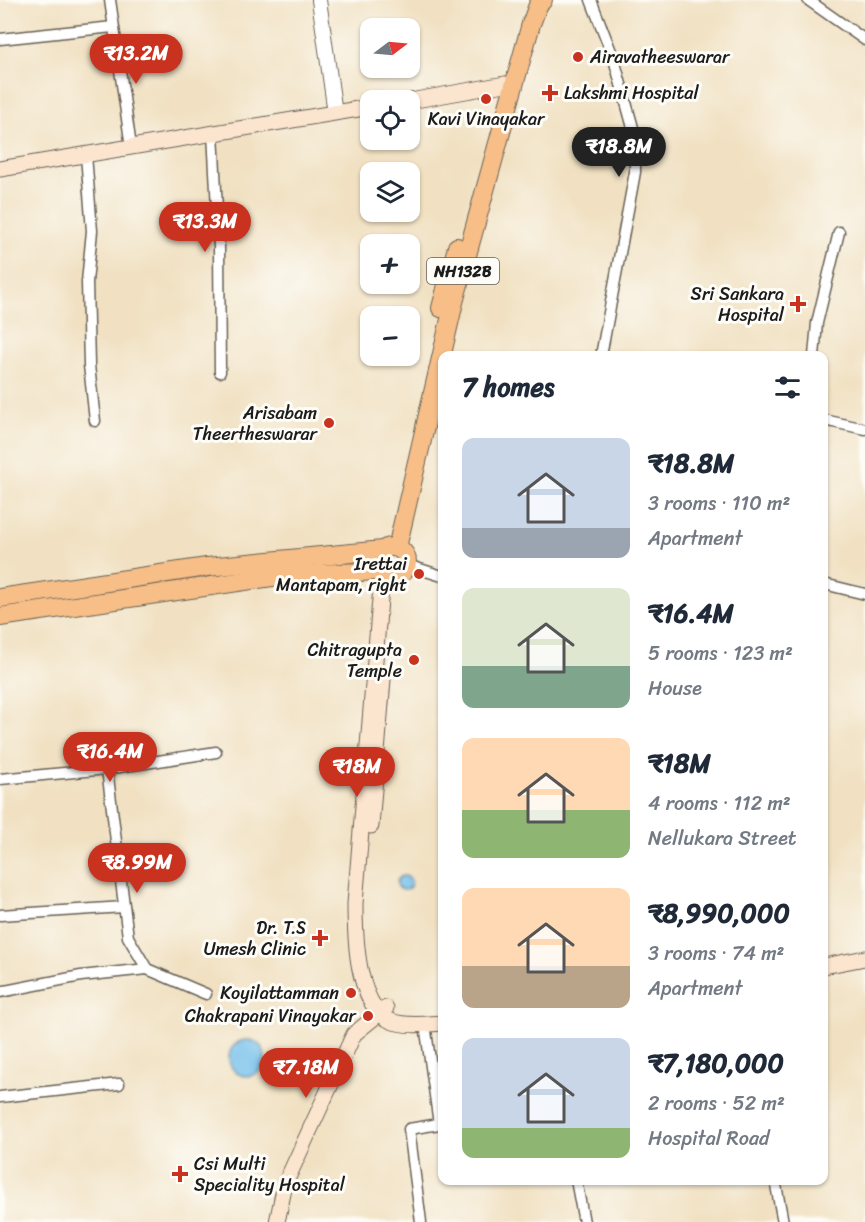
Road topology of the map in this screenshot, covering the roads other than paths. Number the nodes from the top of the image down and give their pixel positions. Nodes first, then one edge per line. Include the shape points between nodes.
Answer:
1 (110, 0) edge
2 (319, 0) edge
3 (591, 0) edge
4 (808, 0) edge
5 (536, 1) edge
6 (113, 27) junction
7 (0, 39) edge
8 (865, 40) edge
9 (510, 85) junction
10 (420, 98) edge
11 (360, 109) edge
12 (334, 113) junction
13 (213, 134) junction
14 (131, 147) junction
15 (86, 154) junction
16 (0, 169) edge
17 (839, 232) dead end
18 (441, 351) edge
19 (602, 351) edge
20 (814, 351) edge
21 (438, 364) edge
22 (220, 372) dead end
23 (95, 421) dead end
24 (828, 421) edge
25 (865, 429) edge
26 (390, 548) junction
27 (407, 565) junction
28 (385, 574) junction
29 (438, 575) edge
30 (828, 585) edge
31 (865, 594) edge
32 (0, 598) edge
33 (0, 617) edge
34 (216, 752) dead end
35 (106, 769) junction
36 (0, 779) edge
37 (124, 907) junction
38 (0, 915) edge
39 (865, 958) edge
40 (828, 965) edge
41 (147, 969) junction
42 (0, 992) edge
43 (206, 994) dead end
44 (383, 1011) junction
45 (438, 1015) edge
46 (438, 1023) edge
47 (424, 1024) junction
48 (120, 1084) dead end
49 (0, 1098) edge
50 (438, 1117) edge
51 (438, 1124) edge
52 (577, 1185) edge
53 (776, 1185) edge
54 (277, 1222) edge
55 (421, 1222) edge
56 (584, 1222) edge
57 (783, 1222) edge

1 - 6 street
2 - 12 street
3 - 19 street via 614,59 635,135 635,172
4 - 8 street
5 - 9 highway, NH132B
6 - 7 street
6 - 14 street
9 - 10 main road
9 - 18 highway, NH132B
11 - 12 main road
12 - 13 main road
13 - 14 main road
13 - 22 street
14 - 15 main road
15 - 16 main road
15 - 23 street via 92,231 87,282 89,365
17 - 20 street via 817,323
21 - 26 highway, NH132B
24 - 25 street
26 - 27 highway via 406,556
26 - 28 highway via 377,562
26 - 32 highway via 207,567
27 - 28 highway via 402,574
27 - 29 street
28 - 33 highway via 279,576
28 - 44 main road via 363,931 372,982
30 - 31 street
34 - 35 street
35 - 36 street
35 - 37 street
37 - 38 street
37 - 41 street via 128,937
39 - 40 main road
41 - 42 street via 81,976
41 - 43 street
44 - 45 main road
44 - 47 main road via 392,1022
44 - 54 main road via 354,1034 285,1184
46 - 47 main road
47 - 50 street
48 - 49 street
51 - 55 street via 409,1129
52 - 56 street
53 - 57 street

